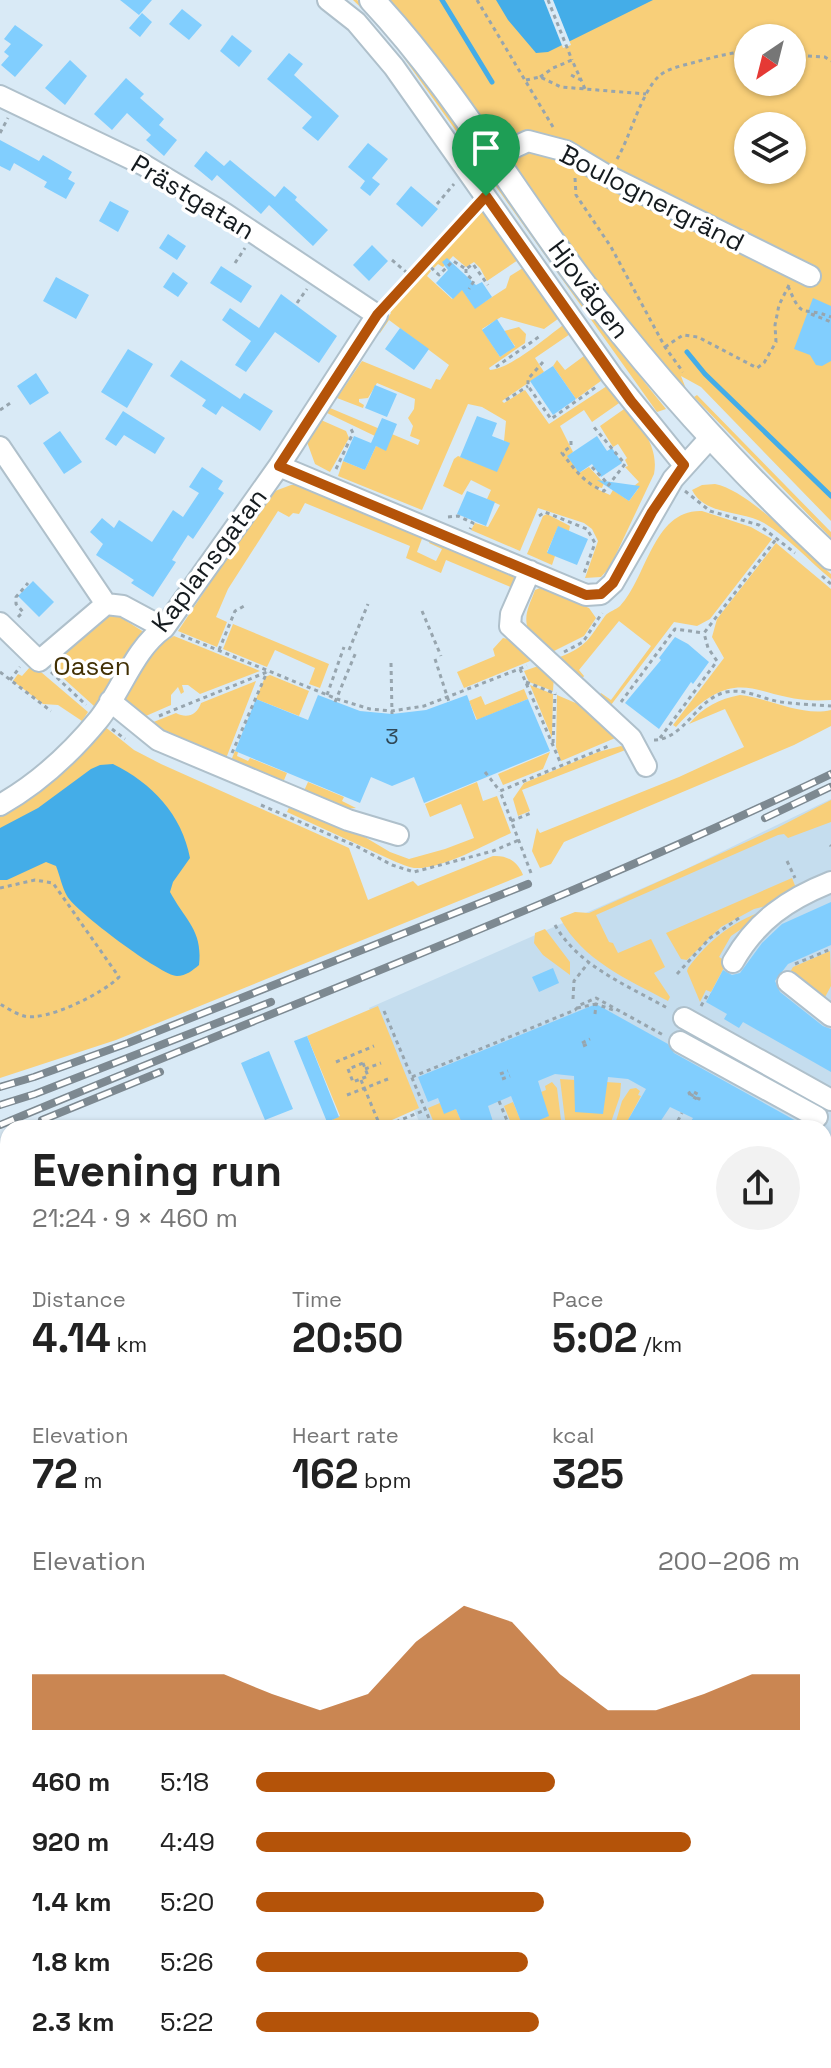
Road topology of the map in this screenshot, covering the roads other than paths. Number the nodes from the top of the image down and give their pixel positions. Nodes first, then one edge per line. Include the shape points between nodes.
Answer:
1 (328, 0) edge
2 (372, 0) edge
3 (6, 104) edge
4 (493, 157) junction
5 (810, 276) road end
6 (377, 315) joint
7 (710, 438) junction
8 (0, 447) edge
9 (684, 465) junction
10 (279, 466) junction
11 (826, 566) edge
12 (530, 571) junction
13 (106, 604) junction
14 (7, 623) edge
15 (164, 628) junction
16 (110, 701) junction
17 (646, 766) dead end
18 (0, 805) edge
19 (398, 835) dead end
20 (831, 882) edge
21 (733, 962) dead end
22 (789, 974) road end
23 (692, 1014) road end
24 (831, 1016) edge
25 (680, 1042) road end
26 (831, 1100) edge
27 (819, 1119) edge

1 - 9 street via 356,22 394,67 612,376
2 - 4 main road, Hjovägen
3 - 6 street, Prästgatan via 144,165
4 - 5 street, Boulognergränd via 528,141 566,151
4 - 7 main road, Hjovägen via 608,317
6 - 10 street, Kaplansgatan
7 - 9 street
7 - 11 main road, Hjovägen
8 - 13 street
9 - 12 street via 613,583 601,594 586,595
10 - 12 street
10 - 15 street, Kaplansgatan
12 - 17 street via 510,626 557,669 595,693
13 - 14 street via 39,661
13 - 15 street via 123,606
15 - 16 street, Kaplansgatan via 151,637
16 - 18 street, Kaplansgatan via 100,718 39,778
16 - 19 street via 158,740 348,820
20 - 21 street via 767,916
22 - 24 street
23 - 26 street
25 - 27 street

